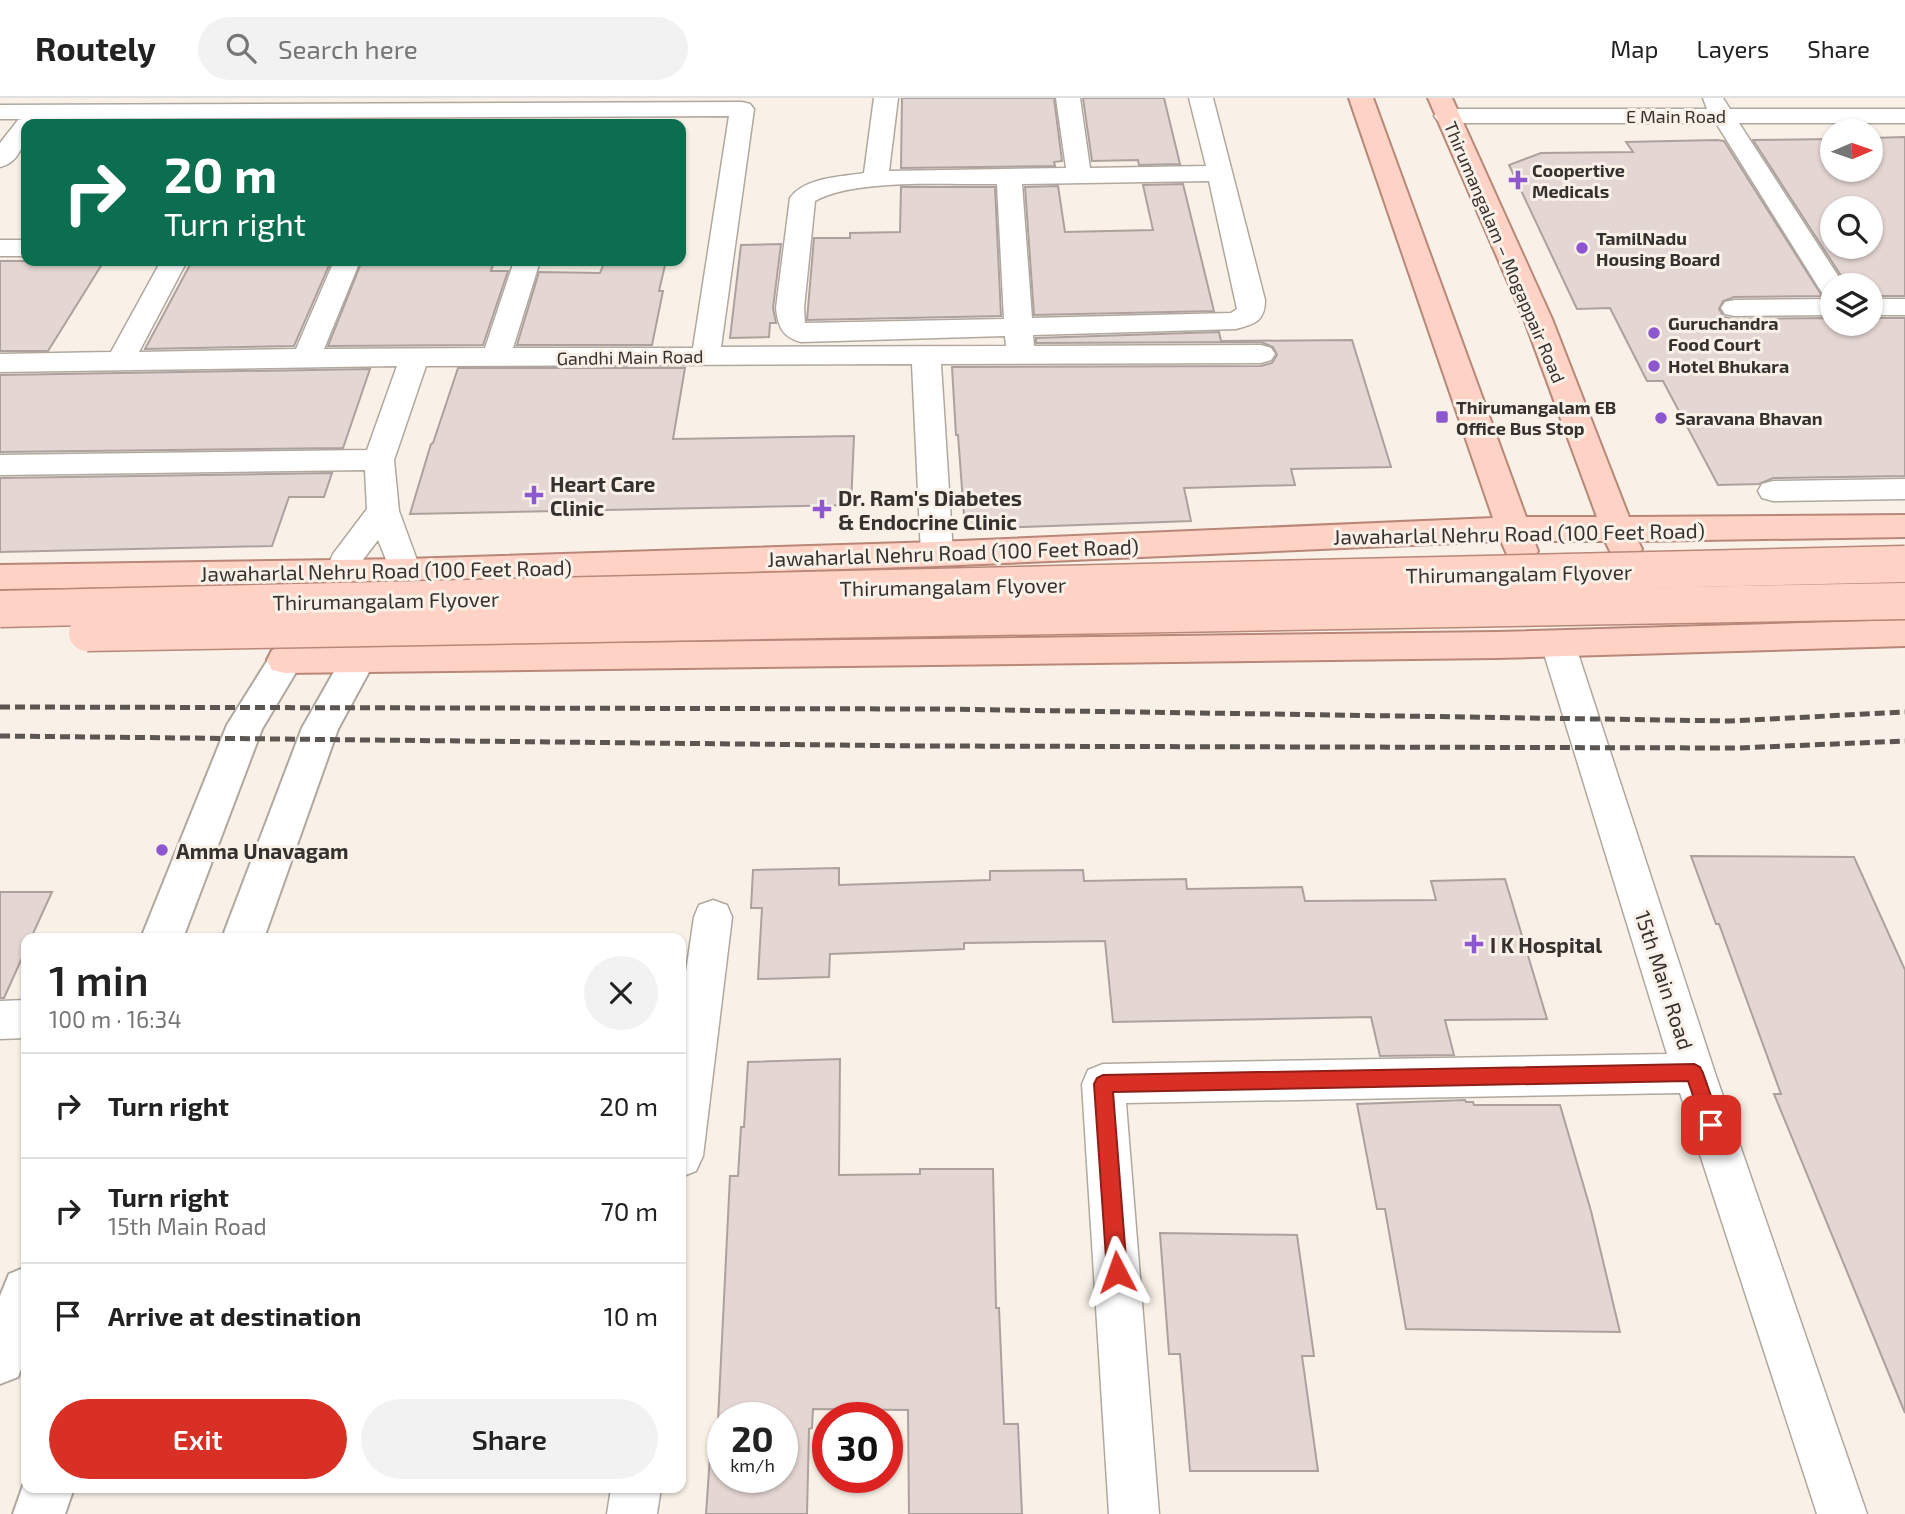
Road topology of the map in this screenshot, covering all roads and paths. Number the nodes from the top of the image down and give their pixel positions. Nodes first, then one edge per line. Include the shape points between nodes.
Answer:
1 (886, 98) edge
2 (1069, 98) edge
3 (1201, 98) edge
4 (1362, 98) edge
5 (439, 105) edge
6 (1443, 107) edge
7 (1490, 107) edge
8 (1719, 107) edge
9 (253, 111) edge
10 (574, 111) edge
11 (0, 112) edge
12 (1905, 116) edge
13 (406, 118) edge
14 (26, 119) edge
15 (55, 119) edge
16 (21, 132) edge
17 (0, 160) edge
18 (1220, 173) junction
19 (1079, 175) junction
20 (1009, 177) junction
21 (876, 178) junction
22 (0, 248) edge
23 (21, 248) edge
24 (171, 266) edge
25 (345, 266) edge
26 (525, 266) edge
27 (1823, 273) edge
28 (1820, 307) edge
29 (1883, 307) edge
30 (1905, 307) edge
31 (1735, 308) dead end
32 (1020, 325) junction
33 (1020, 354) junction
34 (1261, 354) dead end
35 (706, 356) junction
36 (926, 356) junction
37 (306, 358) junction
38 (414, 359) junction
39 (496, 359) junction
40 (120, 360) junction
41 (0, 363) edge
42 (379, 460) junction
43 (0, 465) edge
44 (1905, 489) edge
45 (1773, 491) dead end
46 (383, 511) junction
47 (1905, 526) edge
48 (1617, 527) junction
49 (1512, 530) junction
50 (937, 554) junction
51 (1905, 564) edge
52 (405, 571) junction
53 (341, 572) junction
54 (0, 577) edge
55 (1905, 601) edge
56 (0, 609) edge
57 (1905, 633) edge
58 (0, 635) edge
59 (1662, 640) junction
60 (1558, 644) junction
61 (360, 658) junction
62 (285, 660) junction
63 (713, 917) dead end
64 (164, 933) edge
65 (245, 933) edge
66 (21, 1019) edge
67 (0, 1020) edge
68 (1694, 1073) junction
69 (686, 1119) edge
70 (21, 1304) edge
71 (0, 1359) edge
72 (46, 1493) edge
73 (635, 1493) edge
74 (39, 1514) edge
75 (632, 1514) edge
76 (1134, 1514) edge
77 (1842, 1514) edge

1 - 21 street
2 - 19 street
3 - 18 street
4 - 49 main road
5 - 10 street
5 - 13 street
6 - 7 street, E Main Road
6 - 48 main road, Thirumangalam – Mogappair Road via 1538,319
7 - 8 street, E Main Road
8 - 12 street, E Main Road
8 - 27 street
9 - 13 street
9 - 15 street
10 - 35 street via 742,109
11 - 14 street
16 - 17 street
18 - 19 street
18 - 32 street via 1251,313 1236,321
19 - 20 street
20 - 21 street
20 - 32 street
21 - 32 street via 820,188 803,198 790,308 792,326 801,333
22 - 23 street
24 - 40 street
25 - 37 street
26 - 39 street
28 - 31 street
29 - 30 street
32 - 33 street
33 - 34 street, Gandhi Main Road
33 - 36 street, Gandhi Main Road
35 - 36 street, Gandhi Main Road
35 - 39 street, Gandhi Main Road
36 - 50 street
37 - 38 street, Gandhi Main Road
37 - 40 street, Gandhi Main Road
38 - 39 street, Gandhi Main Road
38 - 42 street
40 - 41 street, Gandhi Main Road
42 - 43 street
42 - 46 street
44 - 45 street
46 - 52 street
46 - 53 street
47 - 48 main road, Jawaharlal Nehru Road (100 Feet Road)
48 - 49 main road, Jawaharlal Nehru Road (100 Feet Road)
48 - 59 main road, Thirumangalam – Mogappair Road
49 - 50 main road, Jawaharlal Nehru Road (100 Feet Road)
49 - 60 main road
50 - 52 main road, Jawaharlal Nehru Road (100 Feet Road)
51 - 56 main road, Thirumangalam Flyover, bridge
52 - 53 main road, Jawaharlal Nehru Road (100 Feet Road)
52 - 61 main road
53 - 54 main road, Jawaharlal Nehru Road (100 Feet Road)
53 - 62 main road
55 - 58 main road, Thirumangalam Flyover, bridge
57 - 59 main road
59 - 60 main road
60 - 61 main road
60 - 68 street, 15th Main Road
61 - 62 main road
61 - 65 main road via 320,727
62 - 64 main road via 245,725
63 - 69 street
66 - 67 street
68 - 76 street via 1103,1084
68 - 77 street, 15th Main Road
70 - 71 main road
72 - 74 main road
73 - 75 street

